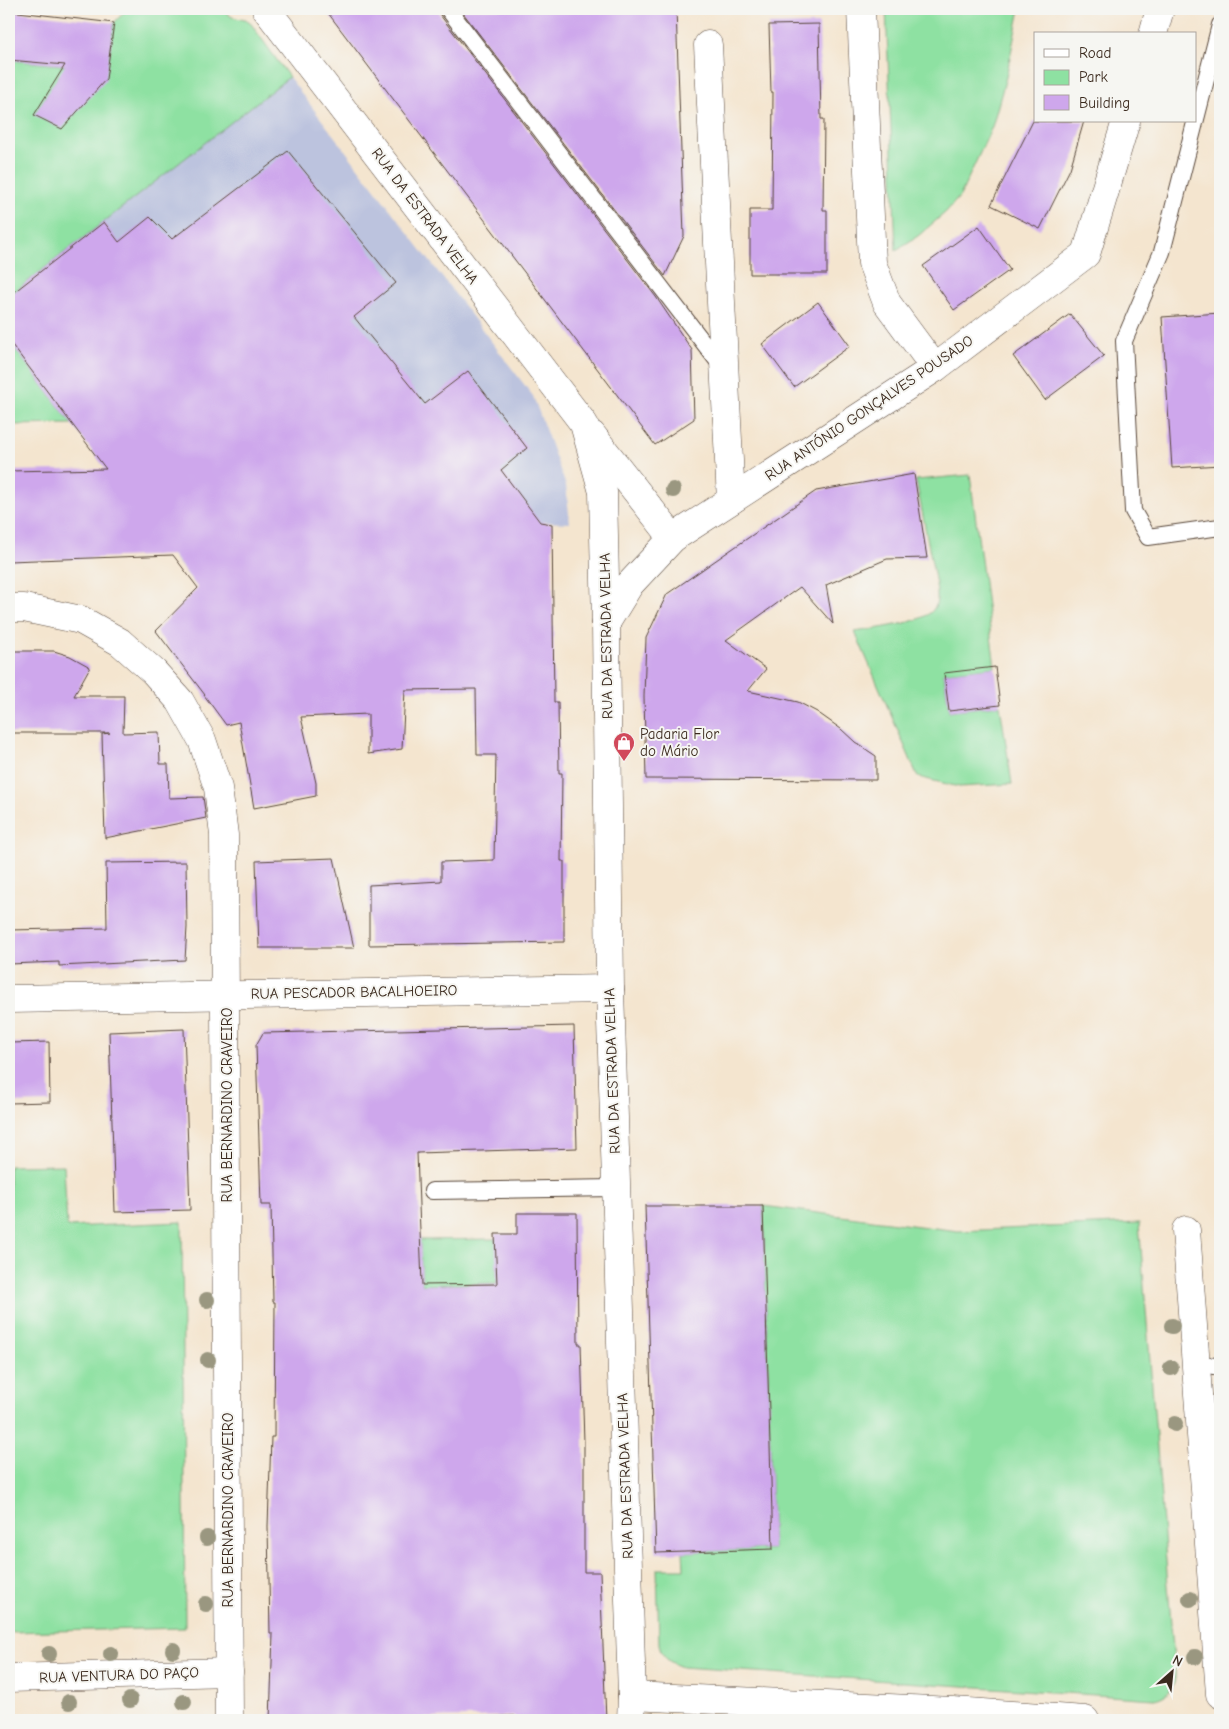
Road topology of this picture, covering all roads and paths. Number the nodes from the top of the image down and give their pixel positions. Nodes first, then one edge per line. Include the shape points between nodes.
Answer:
1 (266, 9) edge
2 (448, 9) edge
3 (861, 9) edge
4 (1160, 9) edge
5 (1220, 25) edge
6 (1153, 32) edge
7 (708, 45) dead end
8 (1196, 119) edge
9 (1126, 122) edge
10 (1195, 122) edge
11 (935, 368) junction
12 (725, 371) junction
13 (584, 424) junction
14 (731, 500) junction
15 (1220, 527) edge
16 (673, 538) junction
17 (9, 608) edge
18 (606, 623) junction
19 (610, 989) junction
20 (226, 994) junction
21 (9, 999) edge
22 (616, 1188) junction
23 (432, 1191) dead end
24 (1186, 1230) dead end
25 (1208, 1365) edge
26 (229, 1672) junction
27 (9, 1678) edge
28 (1220, 1694) edge
29 (631, 1708) edge
30 (230, 1720) edge
31 (1085, 1720) edge

1 - 13 street, RUA DA ESTRADA VELHA
2 - 12 lane
3 - 11 street via 872,263 887,303
4 - 6 street
5 - 8 lane
7 - 12 street
9 - 11 street, RUA ANTÓNIO GONÇALVES POUSADO via 1086,254
10 - 15 lane via 1162,252 1124,341 1133,511 1148,537
11 - 14 street, RUA ANTÓNIO GONÇALVES POUSADO
12 - 14 street
13 - 16 street, RUA DA ESTRADA VELHA
13 - 18 street, RUA DA ESTRADA VELHA via 603,492
14 - 16 street, RUA ANTÓNIO GONÇALVES POUSADO
16 - 18 street, RUA ANTÓNIO GONÇALVES POUSADO via 630,584
17 - 20 street, RUA BERNARDINO CRAVEIRO via 81,620 120,642 180,701 202,740 218,788 224,835
18 - 19 street, RUA DA ESTRADA VELHA
19 - 20 street, RUA PESCADOR BACALHOEIRO
19 - 22 street, RUA DA ESTRADA VELHA
20 - 21 street, RUA PESCADOR BACALHOEIRO
20 - 26 street, RUA BERNARDINO CRAVEIRO
22 - 23 lane
22 - 29 street, RUA DA ESTRADA VELHA
24 - 25 street
25 - 28 street
26 - 27 street, RUA VENTURA DO PAÇO
26 - 30 street, RUA BERNARDINO CRAVEIRO
29 - 31 street via 953,1711

